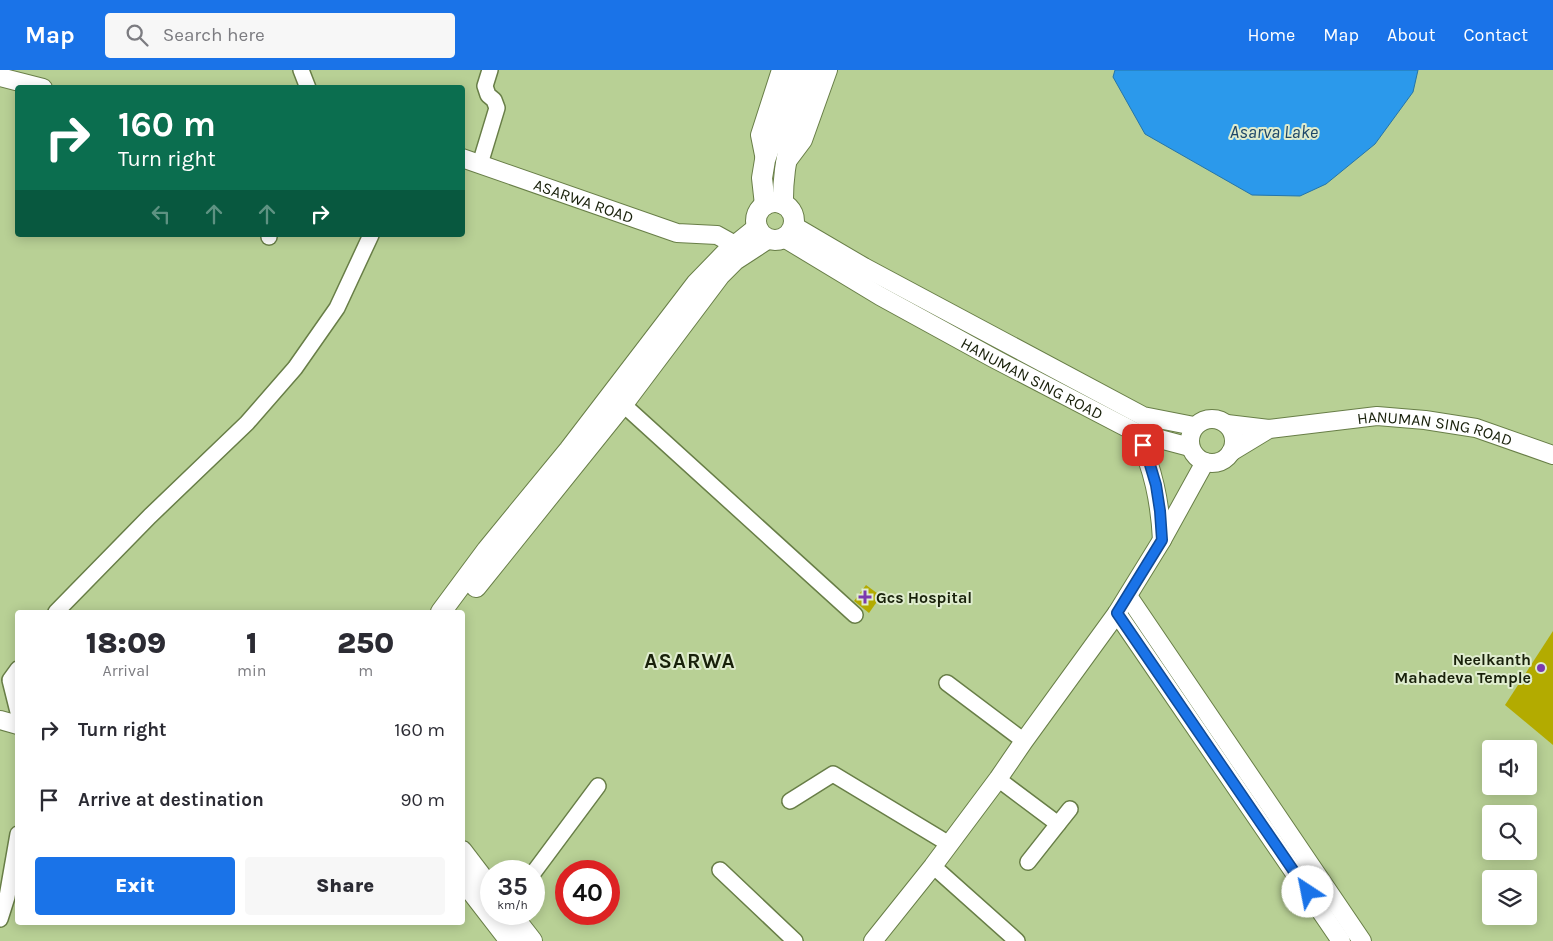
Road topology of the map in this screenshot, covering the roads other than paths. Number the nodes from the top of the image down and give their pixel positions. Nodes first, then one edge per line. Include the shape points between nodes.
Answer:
1 (300, 70) edge
2 (490, 70) edge
3 (781, 70) edge
4 (796, 70) edge
5 (812, 70) edge
6 (828, 70) edge
7 (0, 77) edge
8 (31, 85) edge
9 (307, 85) edge
10 (780, 142) junction
11 (465, 159) edge
12 (765, 160) junction
13 (480, 164) junction
14 (785, 164) junction
15 (774, 204) junction
16 (775, 233) junction
17 (370, 237) edge
18 (735, 253) junction
19 (965, 321) junction
20 (957, 338) junction
21 (618, 400) junction
22 (1227, 424) junction
23 (1194, 426) junction
24 (1269, 429) junction
25 (1137, 433) junction
26 (1190, 447) junction
27 (1231, 452) junction
28 (1553, 455) edge
29 (1205, 462) junction
30 (1162, 540) junction
31 (1128, 596) junction
32 (459, 603) edge
33 (58, 610) edge
34 (445, 610) edge
35 (1117, 613) junction
36 (855, 615) dead end
37 (15, 673) edge
38 (948, 683) dead end
39 (15, 700) edge
40 (0, 720) edge
41 (15, 724) edge
42 (1024, 741) junction
43 (998, 779) junction
44 (598, 786) dead end
45 (790, 801) dead end
46 (1070, 809) dead end
47 (1058, 824) junction
48 (949, 844) junction
49 (15, 851) edge
50 (465, 855) edge
51 (543, 860) edge
52 (1028, 862) dead end
53 (933, 866) junction
54 (720, 870) dead end
55 (480, 874) edge
56 (465, 883) edge
57 (0, 919) edge
58 (520, 925) edge
59 (510, 941) edge
60 (532, 941) edge
61 (795, 941) edge
62 (873, 941) edge
63 (1017, 941) edge
64 (1341, 941) edge
65 (1362, 941) edge

1 - 9 street
2 - 13 street via 485,86 497,108
3 - 12 street via 760,135
4 - 10 main road
5 - 10 main road
6 - 14 street via 804,140
7 - 8 street
10 - 12 main road
10 - 14 main road
11 - 13 street, ASARWA ROAD
12 - 15 main road via 762,178
13 - 18 street, ASARWA ROAD via 677,233 705,236 712,245
14 - 15 main road
15 - 16 main road via 760,210 757,216
15 - 16 main road via 790,210 793,216
16 - 18 main road
16 - 19 street via 864,267
16 - 20 street, HANUMAN SING ROAD
17 - 33 street via 336,308 295,368 246,423
18 - 21 main road via 696,284
19 - 20 street
19 - 23 street via 1143,416
20 - 25 street, HANUMAN SING ROAD
21 - 32 main road via 488,550
21 - 36 street
22 - 23 street via 1206,419
22 - 24 street
22 - 27 street via 1234,437
23 - 26 street via 1190,433
24 - 27 street, HANUMAN SING ROAD
24 - 28 street, HANUMAN SING ROAD via 1377,416 1415,419 1476,428
25 - 26 street, HANUMAN SING ROAD
25 - 30 street via 1156,485
26 - 29 street via 1198,459
27 - 29 street via 1220,462
29 - 30 street
30 - 31 street
31 - 35 street
31 - 65 street
32 - 34 main road
35 - 42 street
35 - 64 street
37 - 39 street via 10,680
38 - 42 street
40 - 41 street
42 - 43 street
43 - 47 street
43 - 48 street
44 - 51 street
45 - 48 street via 833,774
46 - 47 street
47 - 52 street
48 - 53 street
49 - 57 street
50 - 55 main road
53 - 62 street
53 - 63 street
54 - 61 street
56 - 59 main road
58 - 60 main road

